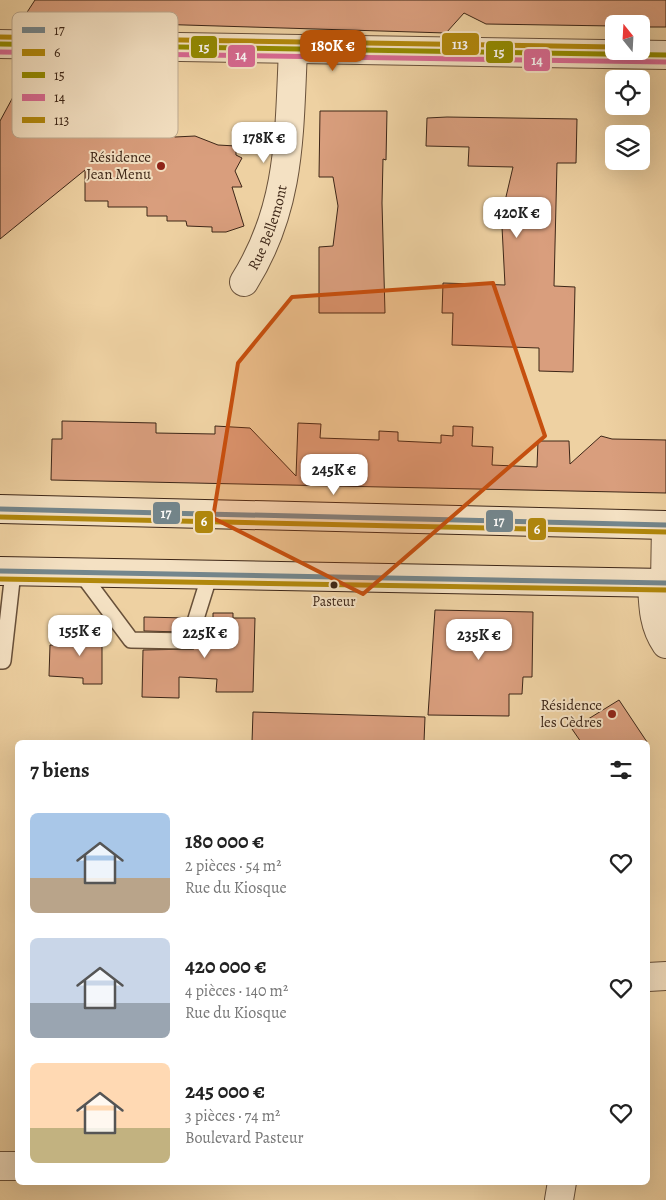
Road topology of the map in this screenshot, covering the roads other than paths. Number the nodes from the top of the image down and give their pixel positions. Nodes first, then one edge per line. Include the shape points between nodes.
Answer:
1 (178, 48) edge
2 (293, 50) junction
3 (666, 54) edge
4 (244, 282) dead end
5 (0, 509) edge
6 (666, 525) edge
7 (7, 571) edge
8 (81, 573) junction
9 (210, 574) junction
10 (661, 583) edge
11 (666, 644) edge
12 (0, 661) edge
13 (666, 976) edge
14 (650, 977) edge
15 (0, 1166) edge
16 (15, 1166) edge
17 (562, 1185) edge
18 (559, 1200) edge

1 - 2 main road
2 - 3 main road
2 - 4 main road, Rue Bellemont via 290,125 281,194 264,246
5 - 6 main road
6 - 10 main road
7 - 8 main road
7 - 12 lane via 3,661
8 - 9 main road
8 - 9 lane via 131,640 189,640
9 - 10 main road
10 - 11 main road via 654,614
13 - 14 main road
15 - 16 main road
17 - 18 main road

